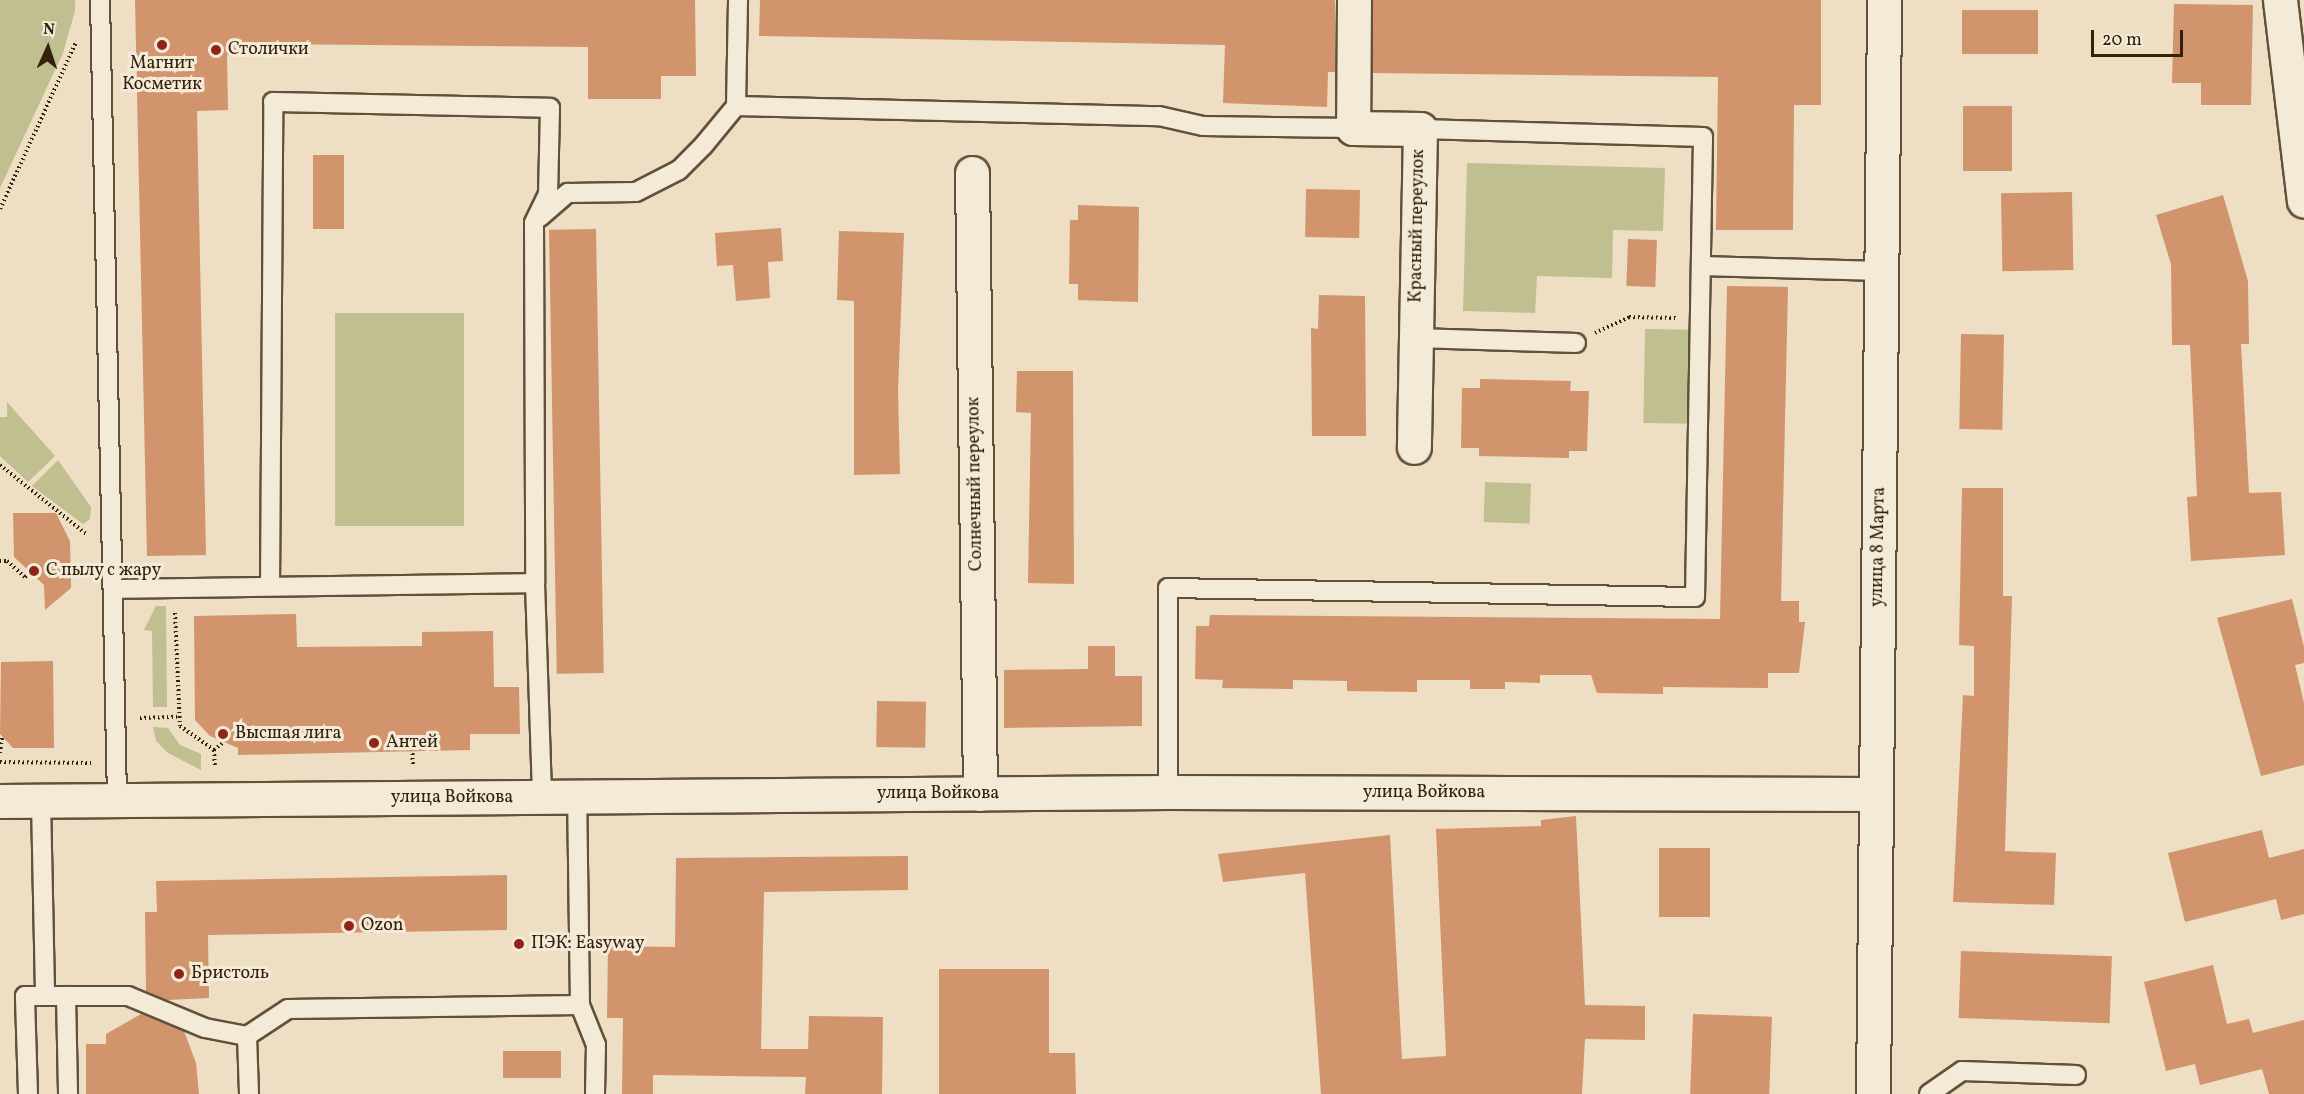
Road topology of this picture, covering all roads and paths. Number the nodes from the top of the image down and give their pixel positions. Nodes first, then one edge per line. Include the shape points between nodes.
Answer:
1 (100, 0) edge
2 (738, 0) edge
3 (1354, 0) edge
4 (1884, 0) edge
5 (2280, 0) edge
6 (80, 31) dead end
7 (736, 106) junction
8 (1353, 128) junction
9 (1420, 129) junction
10 (972, 173) dead end
11 (2304, 201) edge
12 (0, 209) edge
13 (534, 223) junction
14 (1701, 266) junction
15 (1881, 271) junction
16 (1700, 319) junction
17 (1416, 338) junction
18 (1576, 343) joint
19 (1414, 447) dead end
20 (0, 465) edge
21 (112, 555) junction
22 (0, 561) edge
23 (30, 572) dead end
24 (535, 583) junction
25 (270, 586) junction
26 (175, 588) junction
27 (113, 589) junction
28 (177, 717) junction
29 (115, 718) junction
30 (2, 737) dead end
31 (412, 740) dead end
32 (224, 742) dead end
33 (0, 753) edge
34 (0, 762) edge
35 (116, 763) junction
36 (413, 767) dead end
37 (1168, 792) junction
38 (980, 794) junction
39 (1876, 794) junction
40 (542, 797) junction
41 (577, 797) junction
42 (117, 800) junction
43 (0, 801) edge
44 (41, 801) junction
45 (45, 996) junction
46 (66, 996) junction
47 (580, 1005) junction
48 (247, 1036) junction
49 (2076, 1075) dead end
50 (28, 1094) edge
51 (68, 1094) edge
52 (249, 1094) edge
53 (595, 1094) edge
54 (1873, 1094) edge
55 (1929, 1094) edge

1 - 21 lane
2 - 7 lane
3 - 8 street
4 - 15 street, улица 8 Марта
5 - 11 street
6 - 12 path
7 - 8 lane via 1159,116 1203,126
7 - 13 lane via 679,170 636,192 568,193
8 - 9 street, Красный переулок
9 - 14 lane via 1703,137
9 - 17 street, Красный переулок
10 - 38 street, Солнечный переулок
13 - 24 lane
13 - 25 lane via 548,194 550,108 273,102
14 - 15 lane
14 - 16 lane
15 - 39 street, улица 8 Марта
16 - 18 path via 1629,316
16 - 37 lane via 1695,597 1167,588
17 - 18 lane
17 - 19 street, Красный переулок
20 - 21 path
21 - 27 lane
22 - 23 path via 7,561 25,578
24 - 25 lane
24 - 40 lane
25 - 26 lane
26 - 27 lane
26 - 28 path
27 - 29 lane
28 - 29 path
28 - 32 path via 180,726 206,746 214,750
29 - 35 lane
30 - 33 path
31 - 36 path
34 - 35 path
35 - 42 lane
37 - 38 street, улица Войкова
37 - 39 street, улица Войкова
38 - 41 street, улица Войкова
39 - 54 street, улица 8 Марта
40 - 41 street, улица Войкова
40 - 42 street, улица Войкова
41 - 47 lane
42 - 44 street, улица Войкова
43 - 44 street, улица Войкова
44 - 45 lane
45 - 46 lane
45 - 50 lane via 25,996
46 - 48 lane via 128,996 205,1028
46 - 51 lane
47 - 48 lane via 288,1009
47 - 53 lane via 596,1045
48 - 52 lane
49 - 55 lane via 1962,1071

